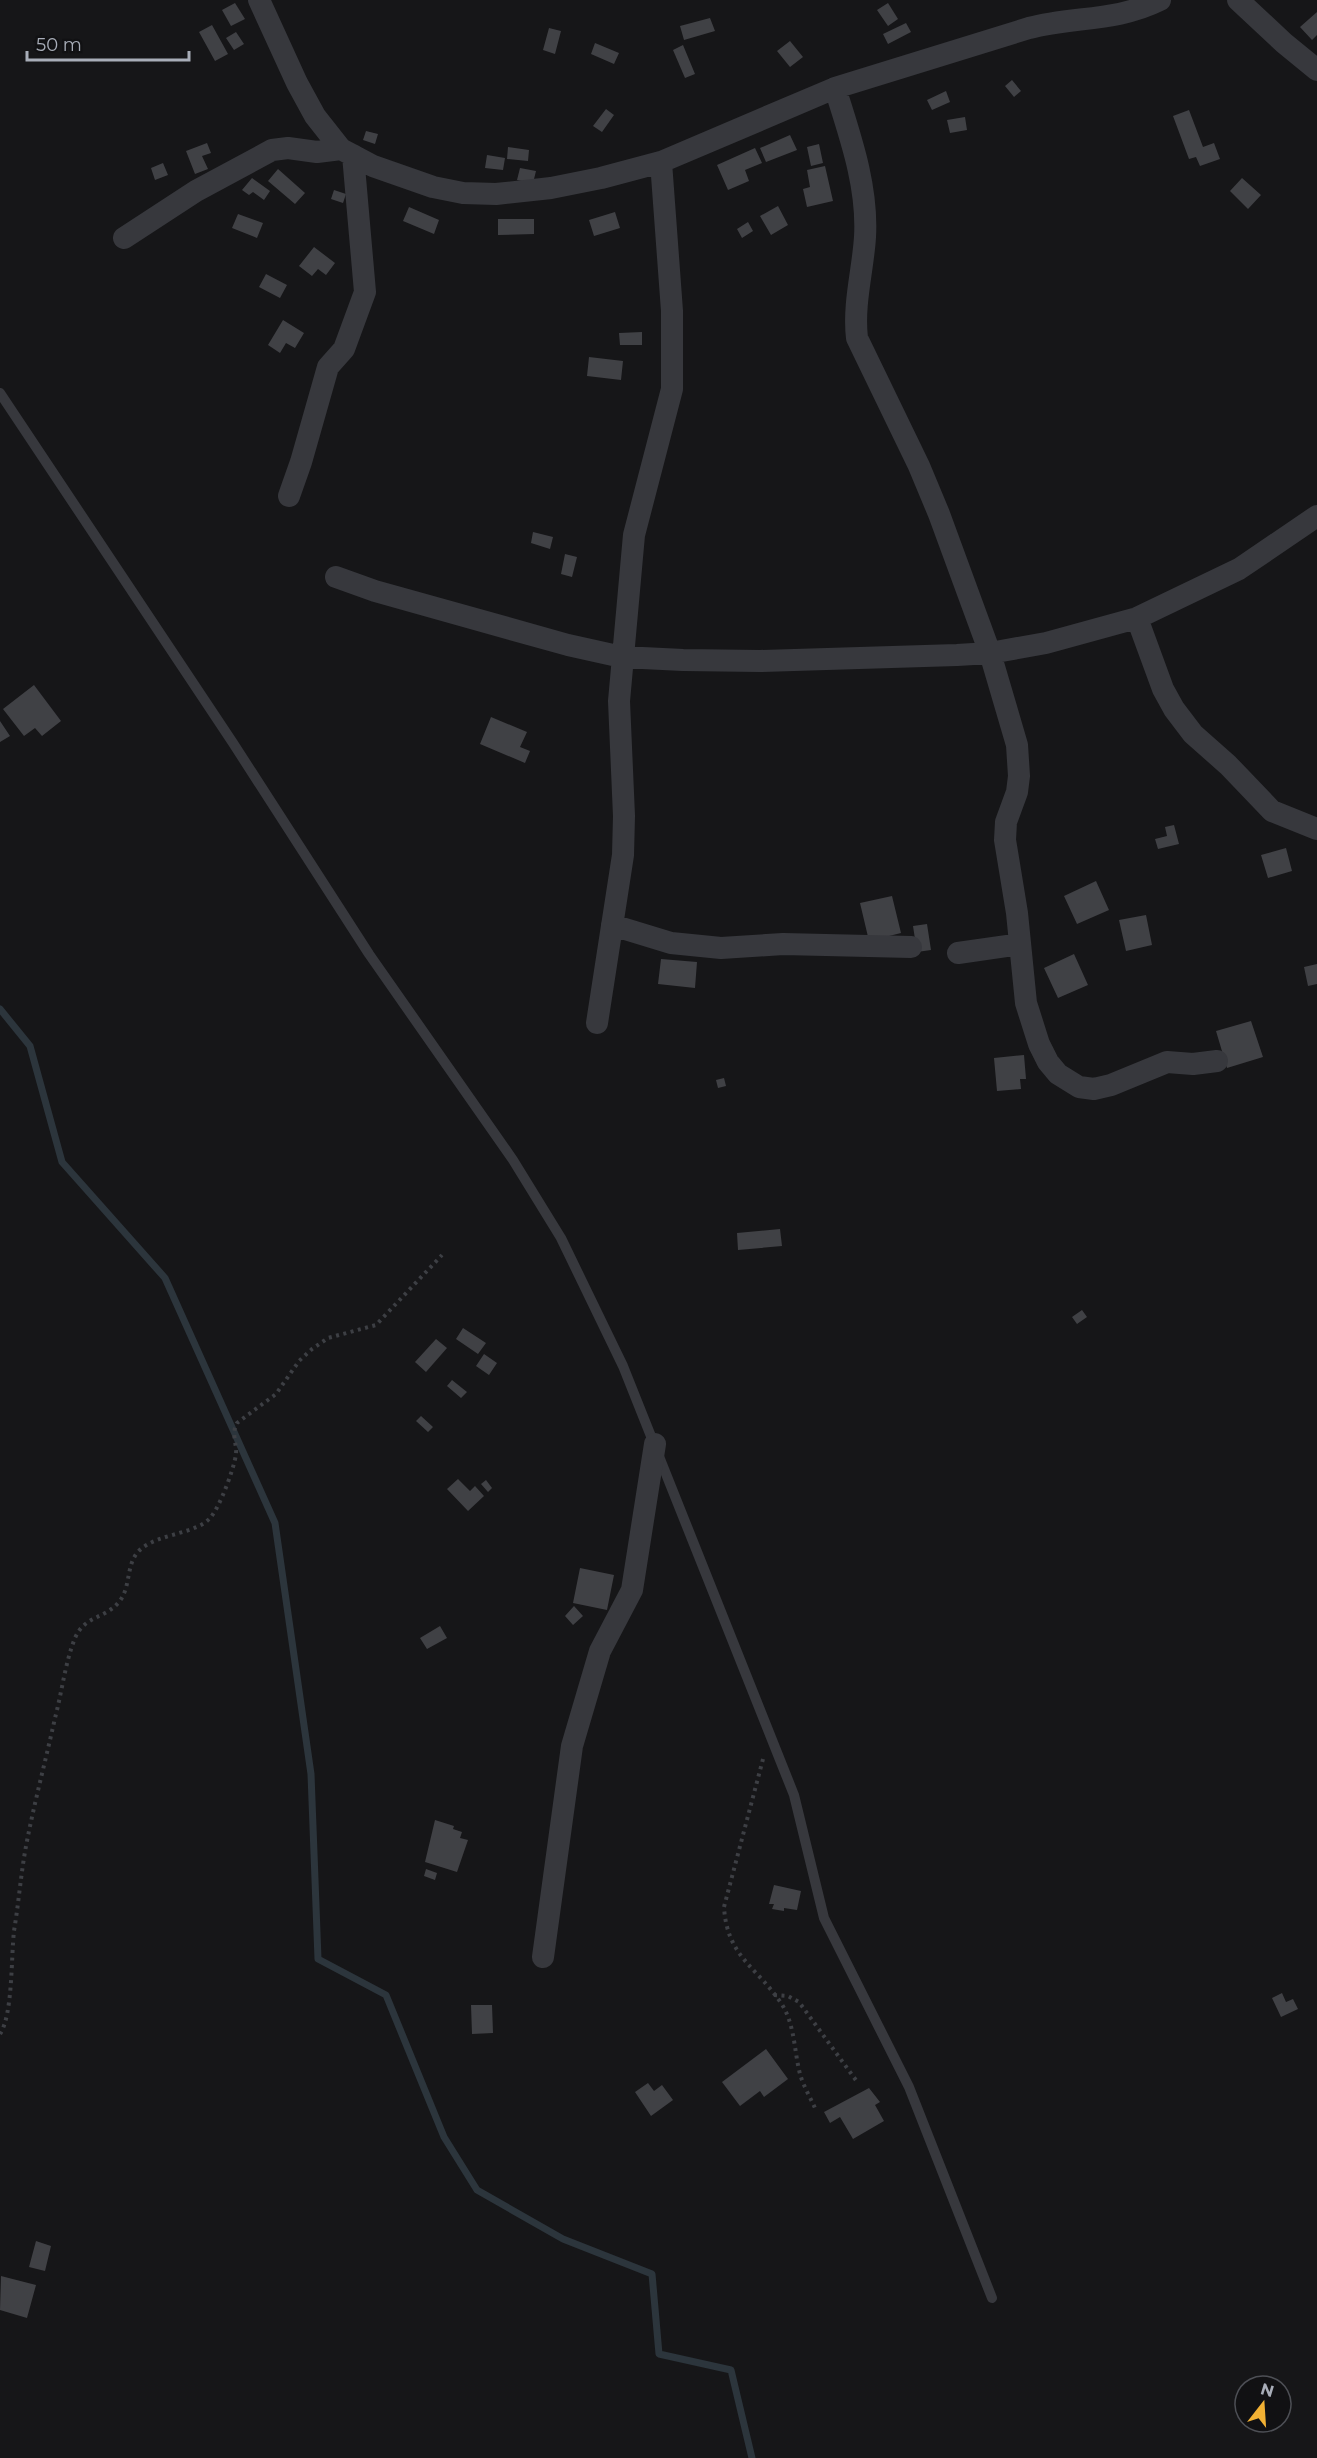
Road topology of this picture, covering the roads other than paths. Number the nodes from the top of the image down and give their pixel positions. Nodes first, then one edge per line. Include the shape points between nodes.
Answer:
1 (259, 0) edge
2 (1160, 0) edge
3 (1238, 0) edge
4 (1317, 70) edge
5 (835, 88) junction
6 (347, 152) junction
7 (661, 162) junction
8 (124, 238) dead end
9 (0, 393) edge
10 (289, 496) dead end
11 (1317, 516) edge
12 (336, 577) dead end
13 (1137, 618) junction
14 (990, 653) junction
15 (622, 657) junction
16 (1317, 829) edge
17 (612, 925) junction
18 (1020, 944) junction
19 (911, 947) dead end
20 (958, 953) dead end
21 (597, 1023) dead end
22 (1217, 1061) dead end
23 (655, 1444) junction
24 (543, 1957) dead end
25 (992, 2298) dead end

1 - 6 street via 315,116
2 - 5 street via 1098,19 1029,28
3 - 4 street
5 - 7 street
5 - 14 street via 856,159 865,211 857,338 939,513
6 - 7 street via 373,166 433,187 496,194 551,188
6 - 8 street via 272,150 196,191
6 - 10 street via 365,292 344,349 328,367
7 - 15 street via 672,311 672,389 637,516
9 - 23 lane via 369,954 513,1160 561,1238 623,1366
11 - 13 street via 1239,569
12 - 15 street
13 - 14 street via 1046,643
13 - 16 street via 1162,689 1193,734 1272,811
14 - 15 street via 760,661
14 - 18 street via 1019,763 1017,792 1006,822 1005,840
15 - 17 street via 619,735 623,855
17 - 19 street via 671,943 721,948 783,944
17 - 21 street
18 - 20 street
18 - 22 street via 1032,1024 1048,1062 1069,1082 1094,1089 1167,1062
23 - 24 street via 632,1590 600,1651 572,1746
23 - 25 lane via 794,1795 824,1918 909,2087

